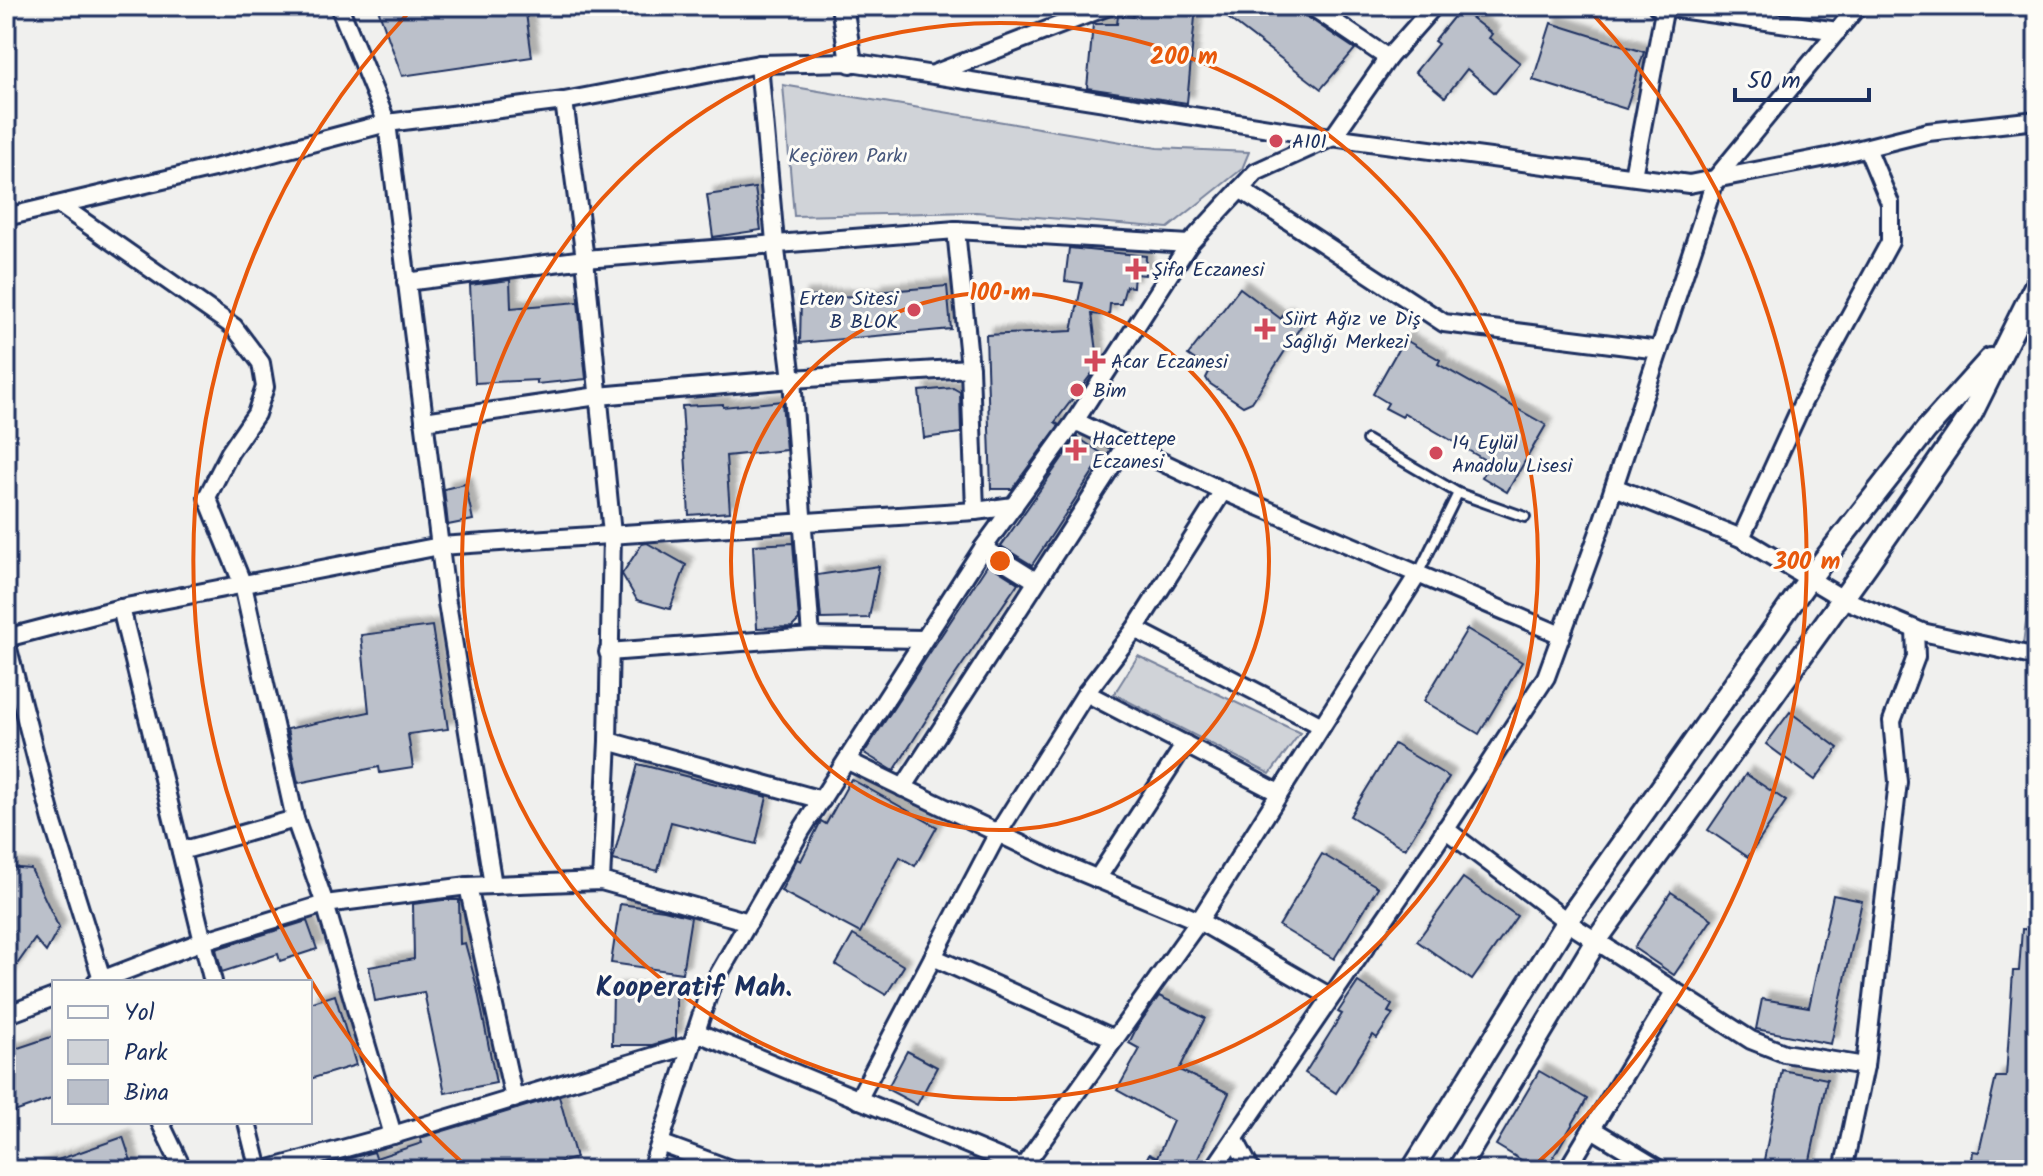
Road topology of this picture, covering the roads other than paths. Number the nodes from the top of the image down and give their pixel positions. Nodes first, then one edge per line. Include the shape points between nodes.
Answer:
1 (339, 6) edge
2 (842, 6) edge
3 (1109, 6) edge
4 (1311, 6) edge
5 (1434, 6) edge
6 (1657, 6) edge
7 (1665, 6) edge
8 (1858, 6) edge
9 (1838, 31) junction
10 (1388, 58) junction
11 (851, 62) junction
12 (759, 64) junction
13 (933, 74) junction
14 (564, 101) junction
15 (2037, 120) edge
16 (387, 123) junction
17 (1333, 137) junction
18 (1867, 148) junction
19 (1633, 176) junction
20 (1716, 178) junction
21 (1240, 189) junction
22 (60, 205) junction
23 (6, 217) edge
24 (956, 230) junction
25 (775, 242) junction
26 (1189, 244) junction
27 (585, 259) junction
28 (406, 282) junction
29 (2037, 282) edge
30 (2009, 338) junction
31 (1659, 350) junction
32 (970, 368) junction
33 (792, 379) junction
34 (598, 396) junction
35 (424, 421) junction
36 (1075, 421) junction
37 (1367, 440) dead end
38 (1126, 444) junction
39 (1614, 487) junction
40 (1223, 491) junction
41 (1458, 493) junction
42 (1014, 506) junction
43 (975, 511) junction
44 (1525, 517) dead end
45 (800, 520) junction
46 (612, 534) junction
47 (1741, 538) junction
48 (440, 546) junction
49 (983, 548) junction
50 (1418, 574) junction
51 (1809, 579) junction
52 (1036, 581) junction
53 (243, 585) junction
54 (1843, 599) junction
55 (121, 608) junction
56 (1135, 629) junction
57 (1915, 629) junction
58 (1561, 635) junction
59 (811, 637) junction
60 (923, 639) junction
61 (6, 640) edge
62 (608, 652) junction
63 (2037, 657) edge
64 (1086, 693) junction
65 (1322, 726) junction
66 (608, 741) junction
67 (1185, 744) junction
68 (848, 761) junction
69 (903, 788) junction
70 (1279, 793) junction
71 (822, 800) junction
72 (295, 819) junction
73 (1445, 829) junction
74 (998, 833) junction
75 (181, 851) junction
76 (1097, 879) junction
77 (601, 881) junction
78 (493, 885) junction
79 (468, 886) junction
80 (325, 904) junction
81 (1199, 921) junction
82 (1567, 921) junction
83 (749, 922) junction
84 (203, 941) junction
85 (1596, 941) junction
86 (933, 957) junction
87 (100, 980) edge
88 (103, 980) edge
89 (213, 980) edge
90 (1674, 992) junction
91 (1329, 996) junction
92 (52, 998) edge
93 (6, 1015) edge
94 (694, 1038) junction
95 (1115, 1039) junction
96 (1865, 1066) junction
97 (514, 1099) junction
98 (858, 1100) junction
99 (161, 1124) edge
100 (248, 1124) edge
101 (1592, 1129) junction
102 (393, 1135) junction
103 (1235, 1140) junction
104 (660, 1143) junction
105 (1024, 1169) edge
106 (183, 1170) edge
107 (259, 1170) edge
108 (266, 1170) edge
109 (651, 1170) edge
110 (733, 1170) edge
111 (1213, 1170) edge
112 (1251, 1170) edge
113 (1412, 1170) edge
114 (1458, 1170) edge
115 (1567, 1170) edge
116 (1660, 1170) edge
117 (1843, 1170) edge

1 - 16 street
2 - 11 street
3 - 13 street
4 - 10 street
5 - 10 street
6 - 7 street
7 - 9 street
7 - 19 street
8 - 9 street
9 - 20 street
10 - 17 street
11 - 12 street
11 - 13 street
12 - 14 street
12 - 25 street
13 - 17 street
14 - 16 street
14 - 27 street
15 - 18 street via 1928,132
16 - 22 street
16 - 28 street
17 - 19 street
17 - 21 street via 1256,172
18 - 20 street
18 - 47 street via 1890,203 1890,242 1803,402
19 - 20 street via 1689,184
20 - 31 street
21 - 26 street
21 - 31 street via 1444,323
22 - 23 street
22 - 53 street via 234,327 261,363 265,387 256,414 207,497
24 - 25 street
24 - 26 street
24 - 32 street
25 - 27 street
25 - 33 street
26 - 36 street
27 - 28 street
27 - 34 street
28 - 35 street
29 - 30 street
30 - 51 street via 1926,430
30 - 54 street via 1972,413
31 - 39 street
32 - 33 street
32 - 43 street
33 - 34 street
33 - 45 street
34 - 35 street
34 - 46 street
35 - 48 street
36 - 38 street
36 - 42 street
37 - 41 lane
38 - 40 street
38 - 52 street
39 - 47 street
39 - 58 street
40 - 50 street
40 - 56 street
41 - 44 lane
41 - 50 lane
42 - 43 street
42 - 49 street
43 - 45 street
45 - 46 street
45 - 59 street
46 - 48 street
46 - 62 street
47 - 51 street
48 - 53 street
48 - 78 street
49 - 52 street
49 - 60 street
50 - 58 street
50 - 65 street
51 - 54 street
51 - 82 street
52 - 69 street
53 - 55 street
53 - 72 street
54 - 57 street
54 - 85 street
55 - 61 street
55 - 75 street
56 - 64 street
56 - 65 street
57 - 63 street
57 - 96 street via 1916,657 1892,721 1898,782
58 - 73 street via 1546,677
59 - 60 street
59 - 62 street
60 - 68 street
61 - 87 street
62 - 66 street
64 - 67 street
64 - 74 street
65 - 70 street
66 - 71 street
66 - 77 street
67 - 70 street
67 - 76 street
68 - 69 street
68 - 71 street
69 - 74 street
70 - 81 street
71 - 83 street
72 - 75 street
72 - 80 street
73 - 82 street
73 - 91 street
74 - 76 street
74 - 86 street
75 - 84 street
76 - 81 street
77 - 78 street
77 - 83 street
78 - 79 street
79 - 80 street
79 - 97 street
80 - 84 street
80 - 102 street
81 - 91 street
81 - 95 street
82 - 85 street
82 - 113 street
83 - 94 street via 710,989
84 - 88 street
84 - 89 street
85 - 90 street
85 - 114 street
86 - 95 street
86 - 98 street
90 - 96 street via 1751,1040 1784,1053
90 - 101 street
91 - 103 street
92 - 93 street
94 - 97 street
94 - 98 street
94 - 104 street
95 - 105 street
96 - 117 street
97 - 102 street
98 - 105 street
99 - 106 street
100 - 107 street
101 - 115 street
101 - 116 street
102 - 108 street
103 - 111 street
103 - 112 street
104 - 109 street
104 - 110 street

